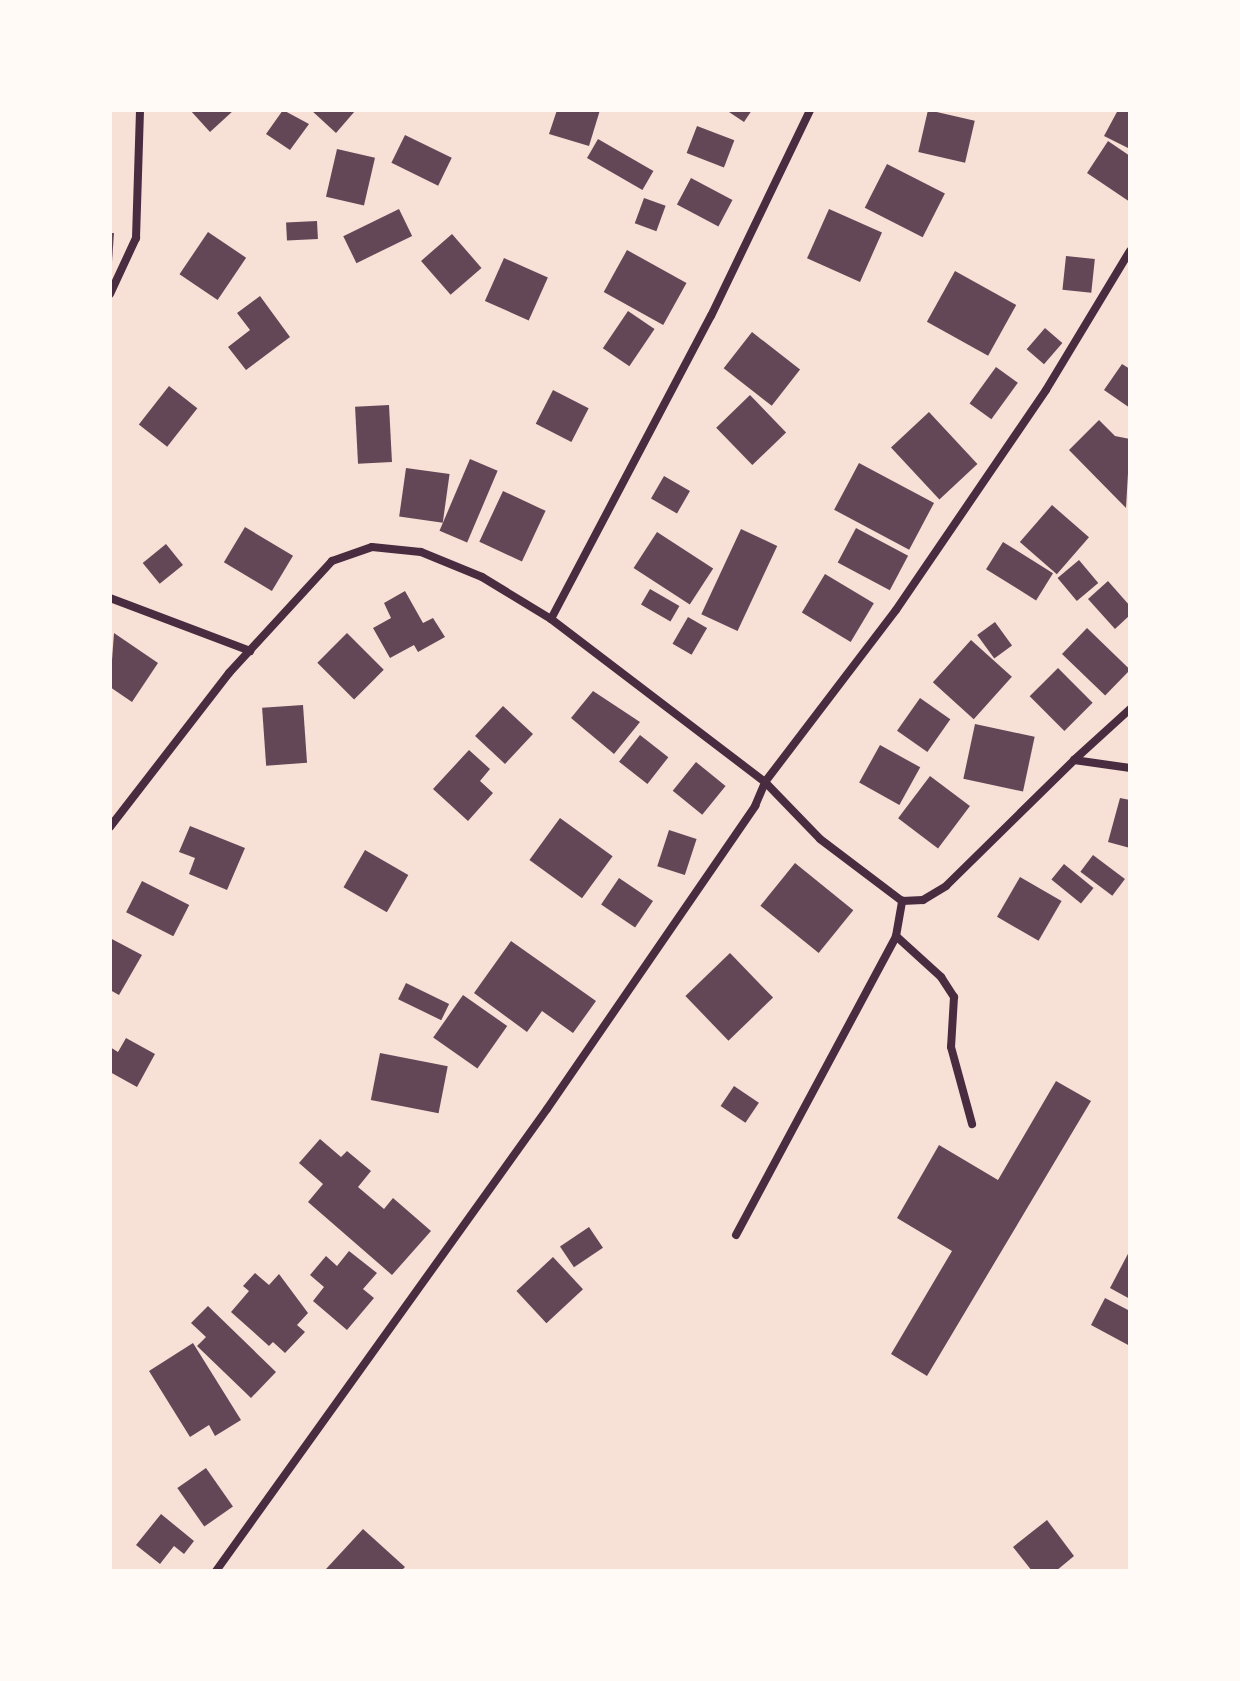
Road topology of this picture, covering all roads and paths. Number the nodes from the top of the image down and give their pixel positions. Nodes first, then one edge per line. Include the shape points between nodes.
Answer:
1 (140, 110) edge
2 (810, 110) edge
3 (1130, 251) edge
4 (110, 294) edge
5 (110, 598) edge
6 (551, 619) junction
7 (250, 651) junction
8 (1130, 709) edge
9 (1074, 760) junction
10 (1130, 768) edge
11 (765, 782) junction
12 (110, 827) edge
13 (902, 901) junction
14 (896, 936) junction
15 (972, 1124) dead end
16 (736, 1235) dead end
17 (216, 1571) edge

1 - 4 street via 136,238
2 - 6 street via 711,316
3 - 11 street via 1002,455 896,610
5 - 7 street
6 - 7 street via 482,577 421,552 372,547 332,561
6 - 11 street
7 - 12 street
8 - 9 street
9 - 10 street
9 - 13 street via 946,886 923,900
11 - 13 street via 820,839
11 - 17 street via 755,806 547,1109
13 - 14 street
14 - 15 street via 941,977 954,997 951,1047
14 - 16 street

